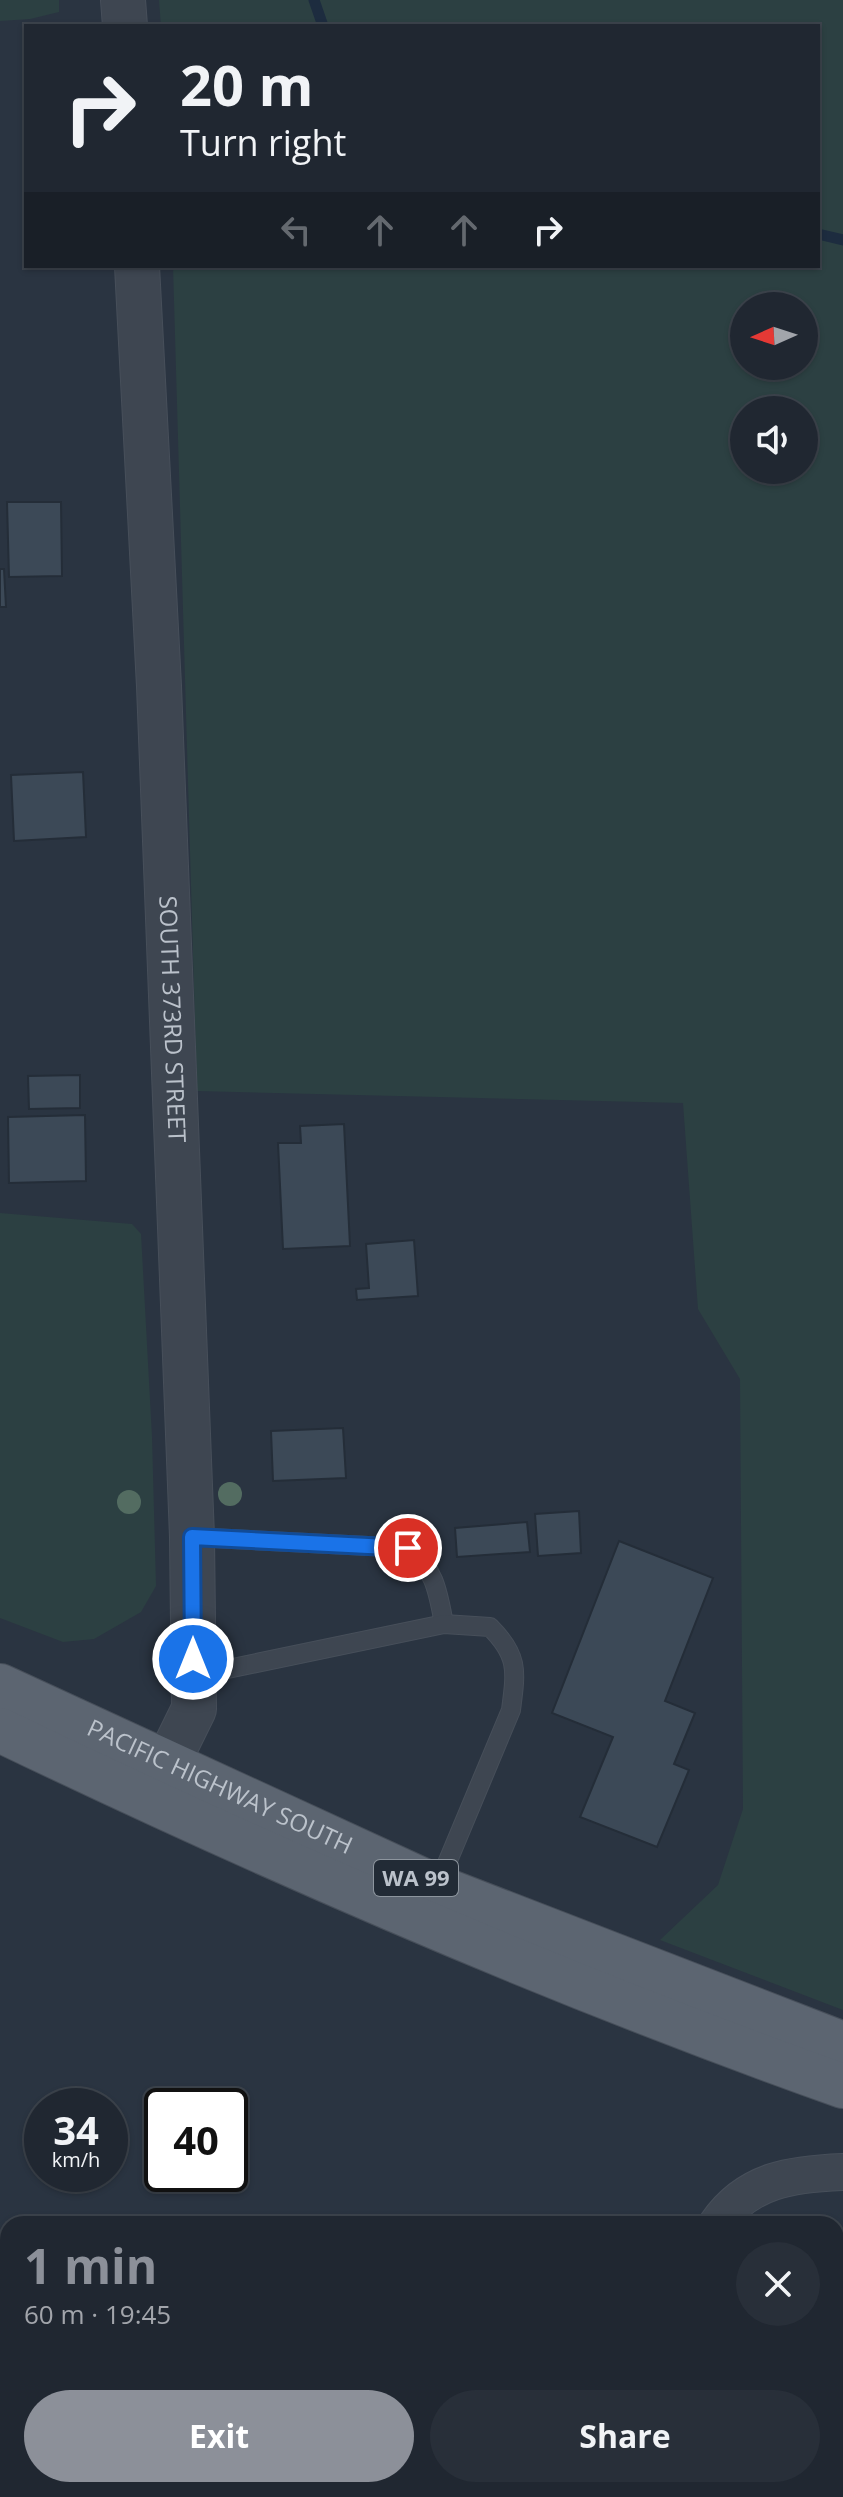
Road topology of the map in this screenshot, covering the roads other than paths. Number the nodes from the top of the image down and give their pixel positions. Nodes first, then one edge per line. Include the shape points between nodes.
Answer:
1 (123, 0) edge
2 (125, 24) edge
3 (137, 268) edge
4 (192, 1537) junction
5 (444, 1624) junction
6 (193, 1677) junction
7 (0, 1686) edge
8 (0, 1730) edge
9 (166, 1766) junction
10 (437, 1887) junction
11 (843, 2044) edge
12 (843, 2086) edge
13 (843, 2172) edge
14 (725, 2216) edge

1 - 2 street
3 - 4 street, SOUTH 373RD STREET
4 - 5 lane via 408,1548 426,1562 436,1582
4 - 6 street, SOUTH 373RD STREET
5 - 6 lane
5 - 10 lane via 490,1627 509,1646 515,1679 511,1710
6 - 9 street, SOUTH 373RD STREET via 194,1709
7 - 9 main road, PACIFIC HIGHWAY SOUTH / WA 99
8 - 12 main road, PACIFIC HIGHWAY SOUTH / WA 99 via 272,1860 606,1997
9 - 10 main road, PACIFIC HIGHWAY SOUTH / WA 99
10 - 11 main road, PACIFIC HIGHWAY SOUTH / WA 99
13 - 14 street via 767,2182

